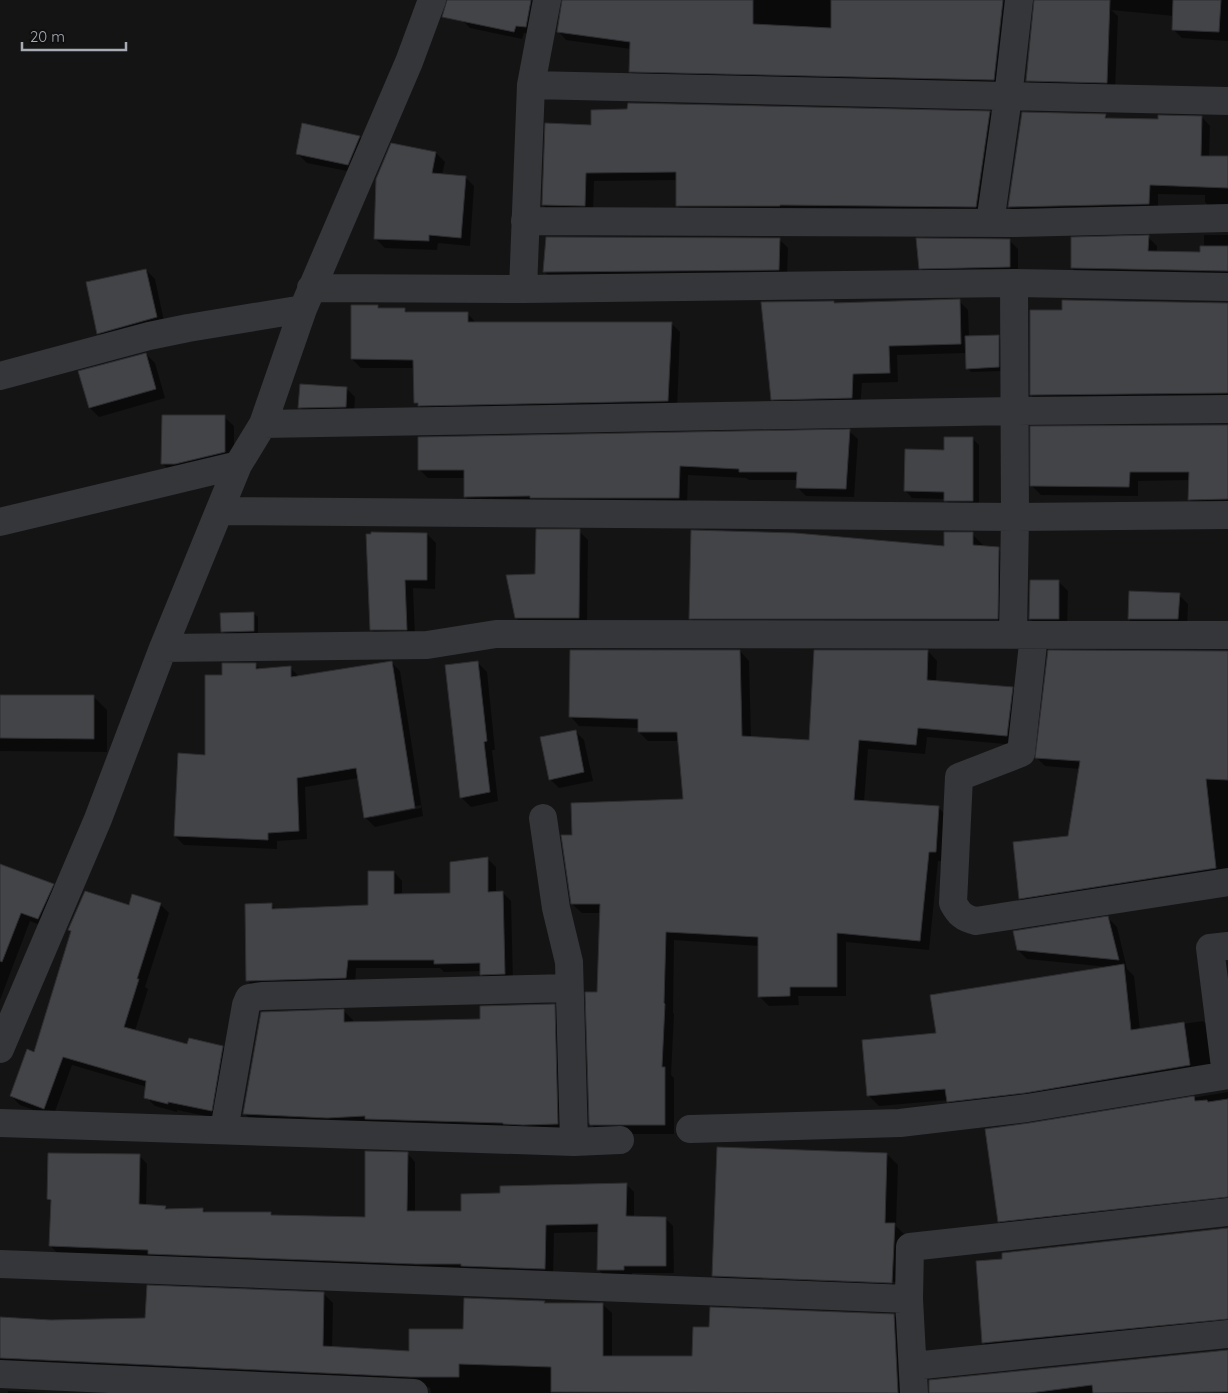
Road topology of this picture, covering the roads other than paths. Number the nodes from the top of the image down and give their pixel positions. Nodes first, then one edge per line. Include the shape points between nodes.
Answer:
1 (432, 0) edge
2 (547, 0) edge
3 (1019, 0) edge
4 (530, 86) junction
5 (1008, 97) junction
6 (1228, 101) edge
7 (1228, 218) edge
8 (525, 221) junction
9 (990, 223) junction
10 (1014, 283) junction
11 (1228, 287) edge
12 (523, 289) junction
13 (307, 298) junction
14 (0, 376) edge
15 (1228, 409) edge
16 (1015, 411) junction
17 (263, 424) junction
18 (238, 465) junction
19 (220, 511) junction
20 (1228, 515) edge
21 (1015, 517) junction
22 (0, 522) edge
23 (1024, 634) junction
24 (1228, 636) edge
25 (163, 648) junction
26 (544, 818) dead end
27 (1228, 882) edge
28 (1228, 946) edge
29 (570, 988) junction
30 (0, 1049) edge
31 (1227, 1075) edge
32 (0, 1123) edge
33 (690, 1129) dead end
34 (224, 1130) junction
35 (620, 1140) dead end
36 (574, 1142) junction
37 (1228, 1212) edge
38 (0, 1264) edge
39 (909, 1299) junction
40 (1228, 1334) edge
41 (913, 1366) junction
42 (0, 1374) edge
43 (414, 1393) edge
44 (914, 1393) edge

1 - 13 street via 409,62
2 - 4 street
3 - 5 street
4 - 5 street
4 - 8 street
5 - 6 street
5 - 9 street
7 - 9 street
8 - 9 street
8 - 12 street
10 - 11 street
10 - 12 street
10 - 16 street
12 - 13 street
13 - 14 street
13 - 17 street
15 - 16 street
16 - 17 street
16 - 21 street
17 - 18 street
18 - 19 street
18 - 22 street
19 - 21 street
19 - 25 street
20 - 21 street
21 - 23 street
23 - 24 street
23 - 25 street via 496,634 427,645
23 - 27 street via 1020,752 959,777 953,903 959,914 976,920
25 - 30 street via 98,819
26 - 29 street via 556,908 569,962
28 - 31 street via 1210,948
29 - 34 street via 250,998 246,1005
29 - 36 street
31 - 33 street via 1027,1108 900,1123
32 - 34 street
34 - 36 street
35 - 36 street
37 - 39 street via 910,1246
38 - 39 street
39 - 41 street
40 - 41 street
41 - 44 street
42 - 43 street

